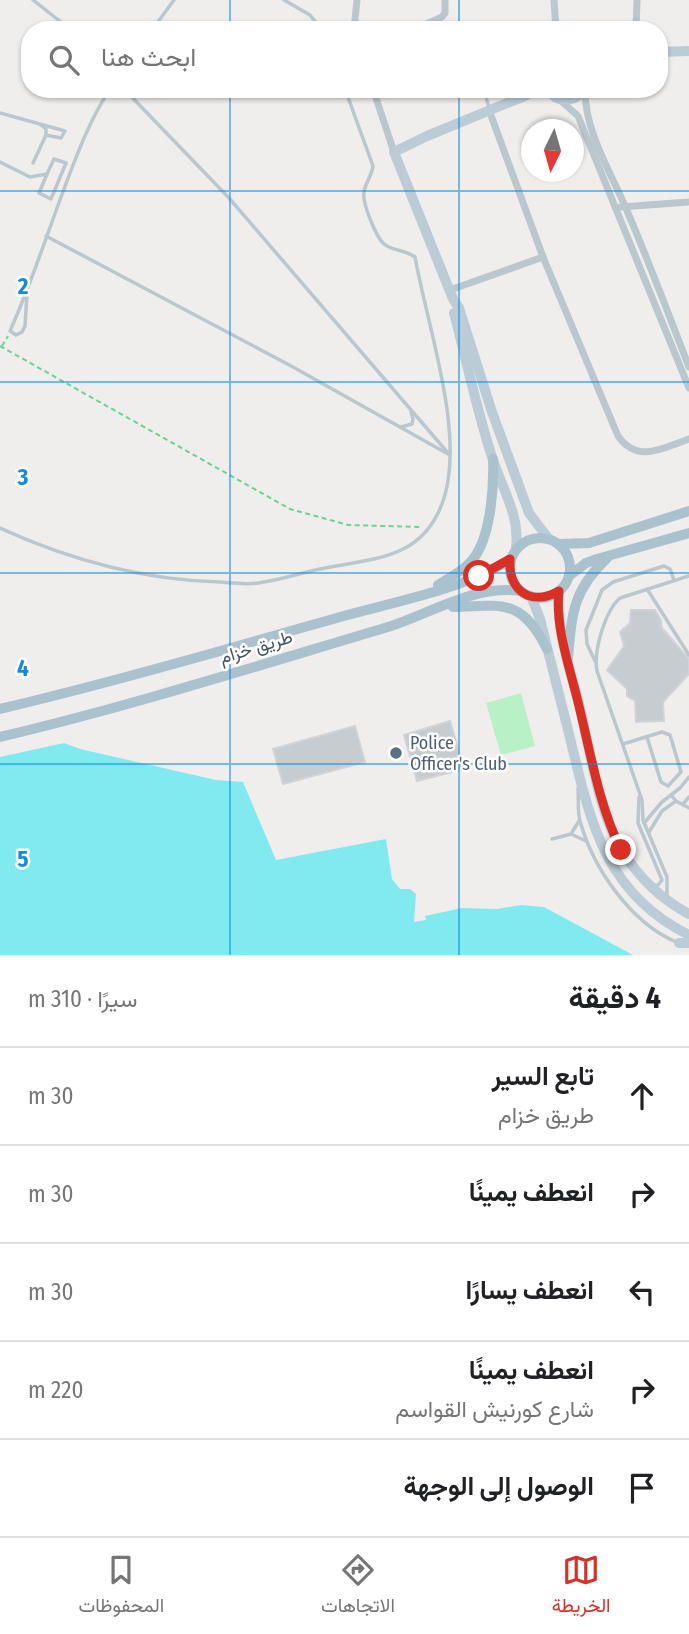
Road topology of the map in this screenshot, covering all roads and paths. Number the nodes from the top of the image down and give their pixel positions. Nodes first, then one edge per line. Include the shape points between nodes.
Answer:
1 (33, 0) edge
2 (174, 0) edge
3 (284, 0) edge
4 (357, 0) edge
5 (445, 0) edge
6 (554, 0) edge
7 (637, 0) edge
8 (60, 21) edge
9 (159, 21) edge
10 (314, 21) edge
11 (355, 21) edge
12 (433, 21) edge
13 (555, 21) edge
14 (636, 21) edge
15 (689, 51) edge
16 (668, 52) edge
17 (105, 98) edge
18 (133, 98) edge
19 (348, 98) edge
20 (376, 98) edge
21 (486, 98) edge
22 (516, 98) edge
23 (557, 98) edge
24 (586, 98) edge
25 (489, 110) junction
26 (0, 113) edge
27 (38, 123) junction
28 (46, 135) junction
29 (394, 152) junction
30 (0, 162) edge
31 (33, 163) dead end
32 (47, 174) junction
33 (689, 202) edge
34 (621, 207) junction
35 (46, 236) junction
36 (543, 257) junction
37 (27, 294) junction
38 (452, 294) junction
39 (10, 331) junction
40 (1, 346) edge
41 (689, 367) edge
42 (689, 388) edge
43 (410, 410) junction
44 (397, 426) junction
45 (689, 439) edge
46 (450, 455) junction
47 (493, 459) junction
48 (689, 511) edge
49 (0, 528) edge
50 (429, 528) junction
51 (689, 533) edge
52 (666, 540) junction
53 (689, 540) edge
54 (553, 541) junction
55 (513, 553) junction
56 (611, 555) junction
57 (569, 576) junction
58 (689, 576) edge
59 (674, 580) junction
60 (646, 588) junction
61 (559, 591) junction
62 (425, 593) junction
63 (525, 594) junction
64 (440, 608) junction
65 (547, 649) junction
66 (689, 655) edge
67 (568, 658) junction
68 (596, 663) junction
69 (0, 709) edge
70 (0, 737) edge
71 (647, 737) junction
72 (623, 744) junction
73 (575, 761) junction
74 (689, 777) edge
75 (671, 795) junction
76 (689, 797) edge
77 (676, 802) junction
78 (683, 804) junction
79 (689, 808) edge
80 (579, 818) junction
81 (642, 824) junction
82 (571, 834) junction
83 (646, 834) junction
84 (552, 839) dead end
85 (588, 842) junction
86 (650, 886) junction
87 (669, 902) junction
88 (689, 914) edge
89 (689, 935) edge
90 (686, 945) edge

1 - 8 lane
2 - 9 lane
3 - 10 lane
4 - 11 street
5 - 12 street via 445,13
6 - 13 street
7 - 14 street
15 - 16 street
17 - 35 lane
18 - 43 lane via 229,198
19 - 46 lane via 373,166 364,190 367,210 386,245 415,257 445,391
20 - 29 street
21 - 25 lane
22 - 25 street
23 - 34 street via 578,116
24 - 34 street
25 - 29 street
25 - 36 street
26 - 27 lane
27 - 28 lane
27 - 28 lane via 65,131 61,138
28 - 31 lane
29 - 38 street
30 - 32 lane via 30,177
32 - 32 lane via 39,193 51,199 66,163 54,159
33 - 34 street
34 - 41 street
34 - 42 street
35 - 37 lane
35 - 44 lane
36 - 38 street
36 - 45 street via 626,447 652,452
37 - 39 lane
37 - 39 lane via 26,326 16,335
38 - 47 street
38 - 54 street via 530,513
39 - 40 path
40 - 50 path via 290,509 348,525
43 - 44 lane via 412,424
43 - 46 lane
44 - 46 lane
46 - 50 lane via 445,495
47 - 55 street via 518,529
47 - 62 main road via 493,493 476,555 464,569
48 - 54 main road via 589,543
49 - 50 lane via 76,559 129,572 176,580 257,583 408,548
51 - 52 main road
52 - 53 lane
52 - 56 main road
54 - 55 main road via 536,537
54 - 57 main road via 566,553
55 - 62 main road, طريق خزام via 489,572
55 - 63 main road via 509,570
56 - 57 main road via 586,563
56 - 67 main road via 593,571 578,598
57 - 61 main road
58 - 59 lane
59 - 60 lane
59 - 68 lane via 664,566 605,587 586,629
60 - 66 lane
60 - 68 lane via 616,602 598,644
61 - 63 main road via 550,596
61 - 67 street via 558,611
62 - 69 main road, طريق خزام
63 - 64 main road, طريق خزام via 495,590
63 - 65 street via 536,606
64 - 65 main road via 495,606 522,613 535,625
64 - 70 main road, طريق خزام via 89,716
65 - 73 street
67 - 86 street via 612,831
68 - 72 lane
71 - 71 lane via 662,732 671,737 681,772 668,786 661,782
71 - 72 lane
72 - 81 lane via 639,795 637,815
73 - 80 lane
73 - 89 street via 596,836 619,877 650,911
74 - 75 lane
75 - 77 lane
75 - 81 lane
76 - 78 lane
77 - 78 lane
77 - 83 lane via 662,811
78 - 79 lane
80 - 82 lane
80 - 85 lane
81 - 83 lane
82 - 84 lane
82 - 85 lane
83 - 86 lane via 662,880
83 - 87 lane via 666,874
85 - 90 lane via 624,900 651,927
86 - 87 street
87 - 88 street

